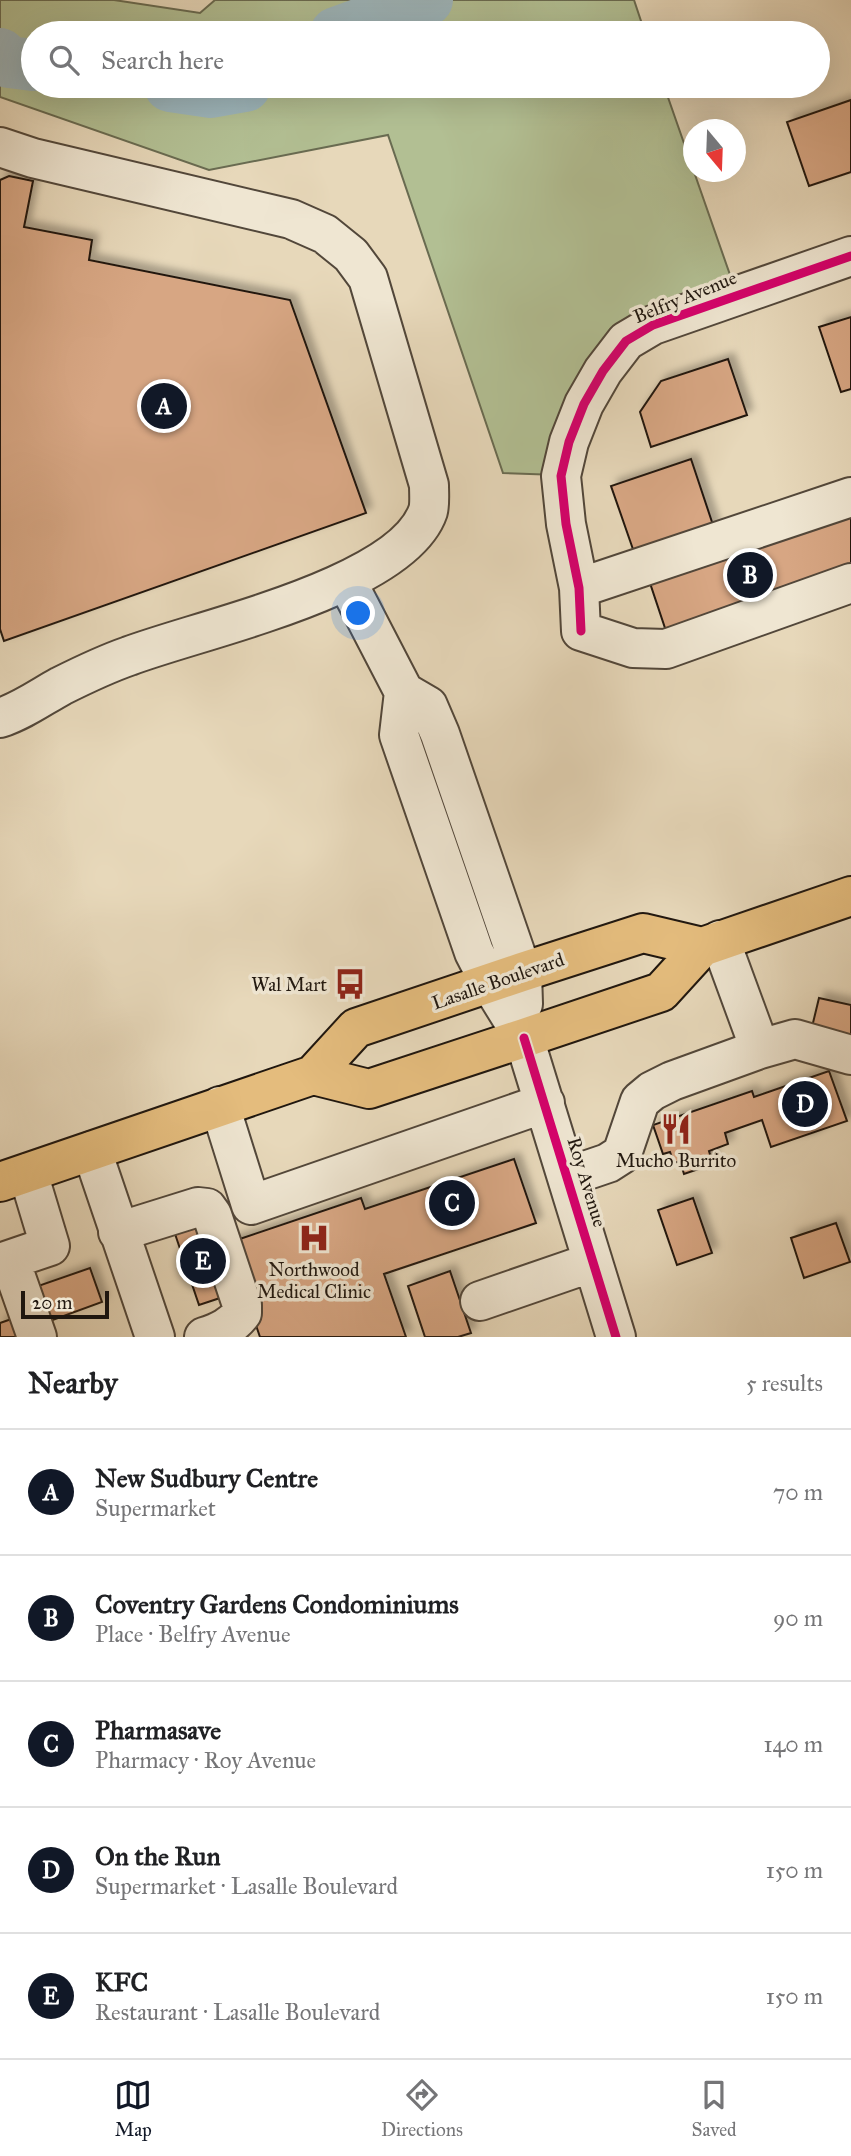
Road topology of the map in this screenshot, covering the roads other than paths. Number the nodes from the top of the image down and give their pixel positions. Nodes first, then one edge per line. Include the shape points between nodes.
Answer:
1 (0, 147) edge
2 (851, 256) edge
3 (851, 497) edge
4 (347, 582) junction
5 (851, 583) edge
6 (579, 588) junction
7 (0, 718) edge
8 (851, 895) edge
9 (711, 943) junction
10 (506, 978) junction
11 (524, 1038) junction
12 (760, 1049) junction
13 (851, 1055) edge
14 (313, 1075) junction
15 (545, 1103) junction
16 (220, 1106) junction
17 (92, 1150) junction
18 (14, 1177) edge
19 (567, 1177) junction
20 (118, 1232) junction
21 (5, 1261) edge
22 (593, 1262) junction
23 (480, 1301) dead end
24 (37, 1337) edge
25 (155, 1337) edge
26 (204, 1337) edge
27 (616, 1337) edge

1 - 4 street via 290,219 325,234 351,255 368,278 429,497 420,526 397,551
2 - 6 street, Belfry Avenue via 681,313 626,341 584,404 561,476
3 - 6 street
4 - 7 street via 131,655
4 - 10 street, Roy Avenue via 404,692 428,706 458,785
5 - 6 street, Belfry Avenue via 666,649 633,648 581,631
8 - 9 main road
9 - 10 main road, Lasalle Boulevard via 643,933
9 - 11 main road via 661,992
9 - 12 street
10 - 11 street, Roy Avenue
10 - 14 main road, Lasalle Boulevard via 356,1028
11 - 14 main road via 369,1089
11 - 15 street, Roy Avenue
12 - 13 street via 795,1039
12 - 19 street via 652,1091 640,1101 622,1154
14 - 16 main road, Lasalle Boulevard
15 - 16 street via 251,1205
15 - 19 street, Roy Avenue
16 - 17 main road, Lasalle Boulevard
17 - 18 main road, Lasalle Boulevard
17 - 20 street
18 - 21 street via 50,1246
19 - 22 street, Roy Avenue
20 - 25 street
20 - 26 street via 198,1207 212,1215 243,1313 234,1323
21 - 24 street
22 - 23 street
22 - 27 street, Roy Avenue

